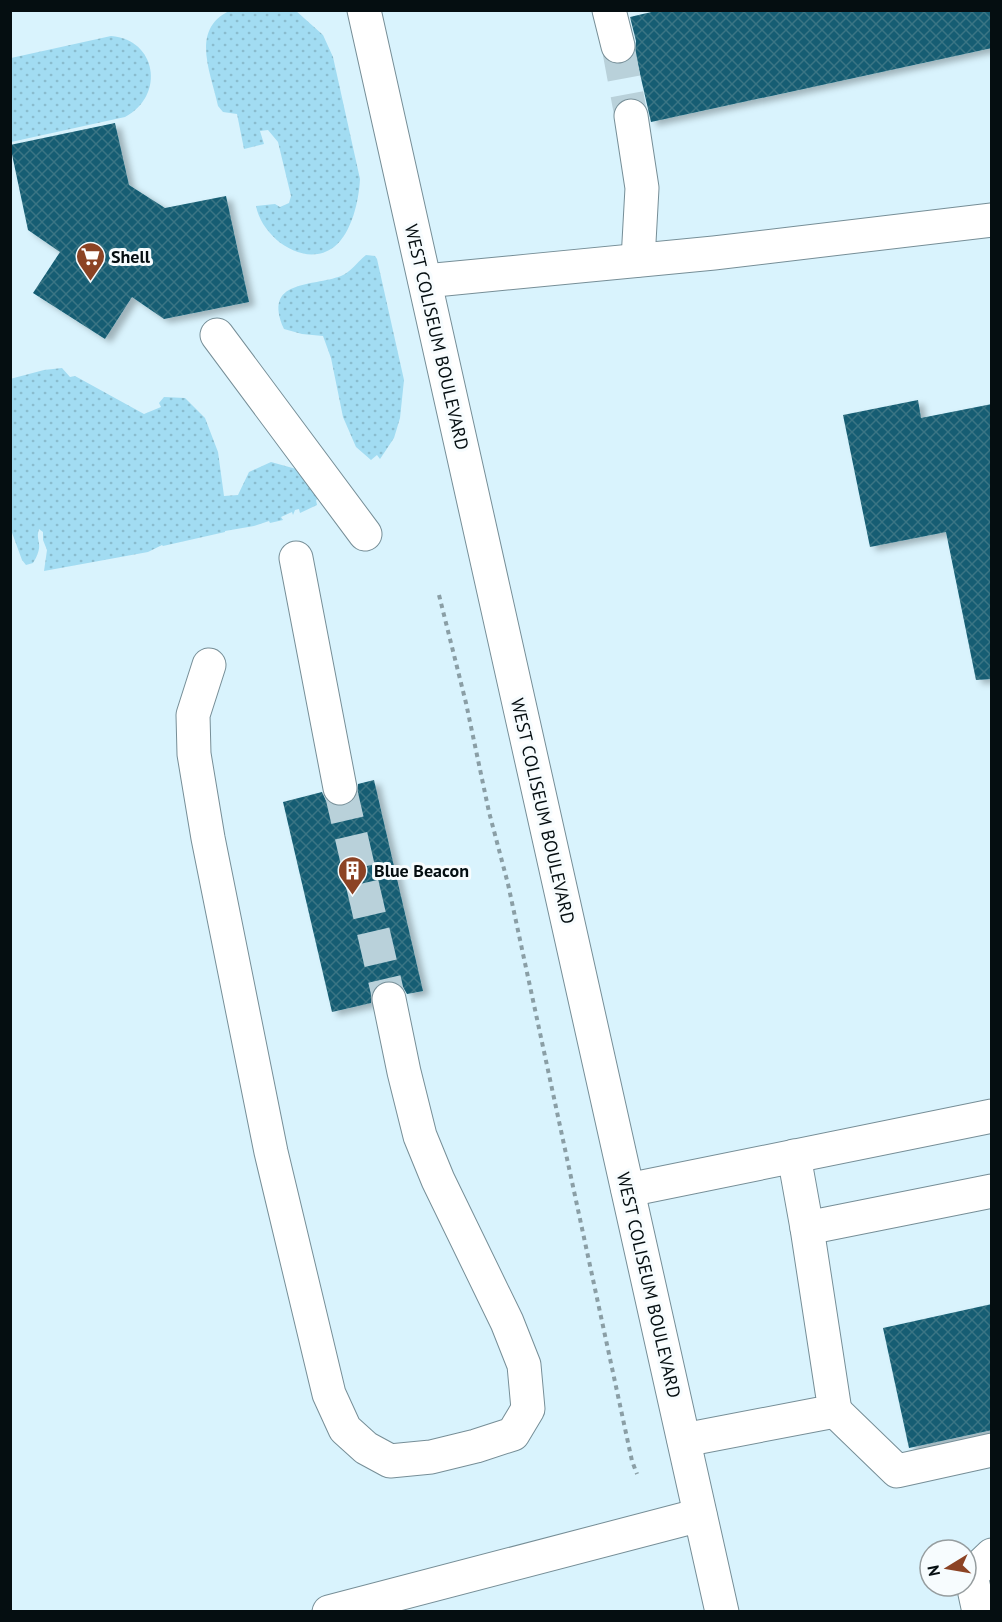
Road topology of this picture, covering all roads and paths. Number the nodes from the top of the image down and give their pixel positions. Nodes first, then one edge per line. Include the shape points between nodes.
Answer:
1 (364, 10) edge
2 (609, 10) edge
3 (618, 45) tunnel mouth
4 (631, 116) tunnel mouth
5 (992, 220) edge
6 (638, 260) junction
7 (425, 281) junction
8 (217, 335) dead end
9 (365, 534) dead end
10 (296, 558) dead end
11 (439, 595) dead end
12 (209, 665) dead end
13 (340, 788) tunnel mouth
14 (389, 999) tunnel mouth
15 (992, 1116) edge
16 (794, 1156) junction
17 (628, 1190) junction
18 (992, 1191) edge
19 (807, 1228) junction
20 (835, 1411) junction
21 (684, 1440) junction
22 (992, 1450) edge
23 (637, 1474) dead end
24 (700, 1515) junction
25 (992, 1554) edge
26 (329, 1611) edge
27 (722, 1611) edge
28 (979, 1611) edge

1 - 7 main road, WEST COLISEUM BOULEVARD
2 - 3 main road
4 - 6 main road via 642,188
5 - 6 main road
6 - 7 main road
7 - 17 main road, WEST COLISEUM BOULEVARD
8 - 9 main road
10 - 13 main road
11 - 23 path via 508,884
12 - 14 main road via 193,714 194,754 271,1152 329,1394 345,1429 366,1448 390,1461 431,1457 513,1434 528,1409 524,1365 516,1344 420,1136
15 - 16 main road
16 - 17 main road
16 - 19 main road
17 - 21 main road, WEST COLISEUM BOULEVARD
18 - 19 main road
19 - 20 main road
20 - 21 main road
20 - 22 main road via 897,1471
21 - 24 main road, WEST COLISEUM BOULEVARD
24 - 26 main road
24 - 27 main road, WEST COLISEUM BOULEVARD
25 - 28 main road via 971,1575

